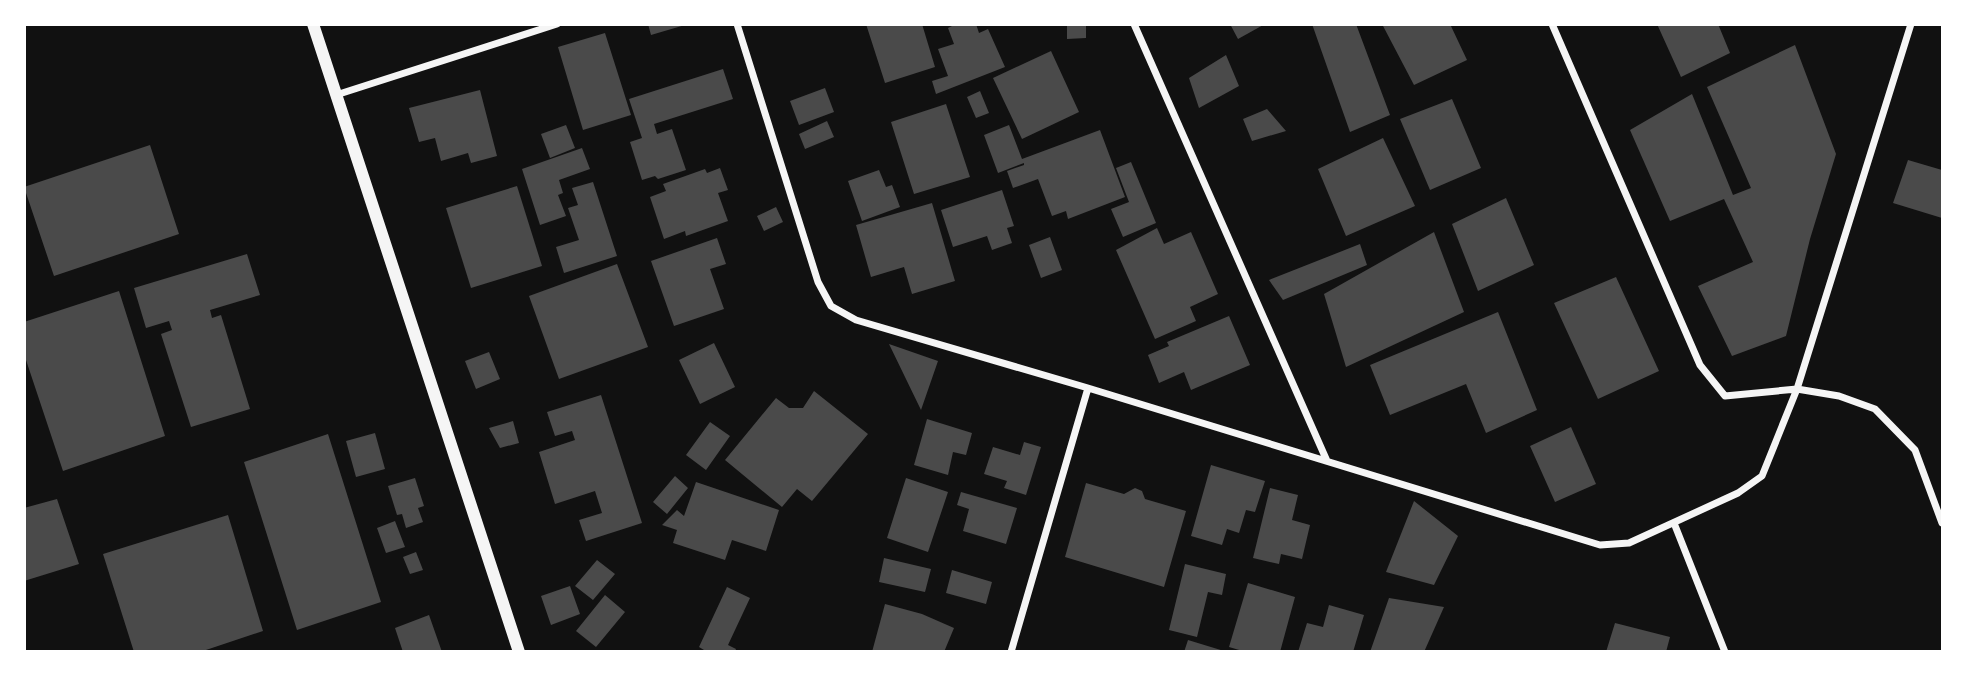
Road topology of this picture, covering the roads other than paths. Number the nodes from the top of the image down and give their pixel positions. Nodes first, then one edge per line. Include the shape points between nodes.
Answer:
1 (313, 24) edge
2 (557, 24) edge
3 (737, 24) edge
4 (1134, 24) edge
5 (1552, 24) edge
6 (1911, 24) edge
7 (335, 95) junction
8 (1088, 388) junction
9 (1797, 389) junction
10 (1327, 461) junction
11 (1674, 523) junction
12 (1942, 523) edge
13 (519, 652) edge
14 (1011, 652) edge
15 (1725, 652) edge

1 - 7 street
2 - 7 street
3 - 8 street via 818,282 831,306 856,320
4 - 10 street
5 - 9 street via 1700,365 1725,396
6 - 9 street
7 - 13 street
8 - 10 street
8 - 14 street
9 - 11 street via 1762,476 1738,493
9 - 12 street via 1839,396 1875,409 1915,450
10 - 11 street via 1600,545 1629,543
11 - 15 street

